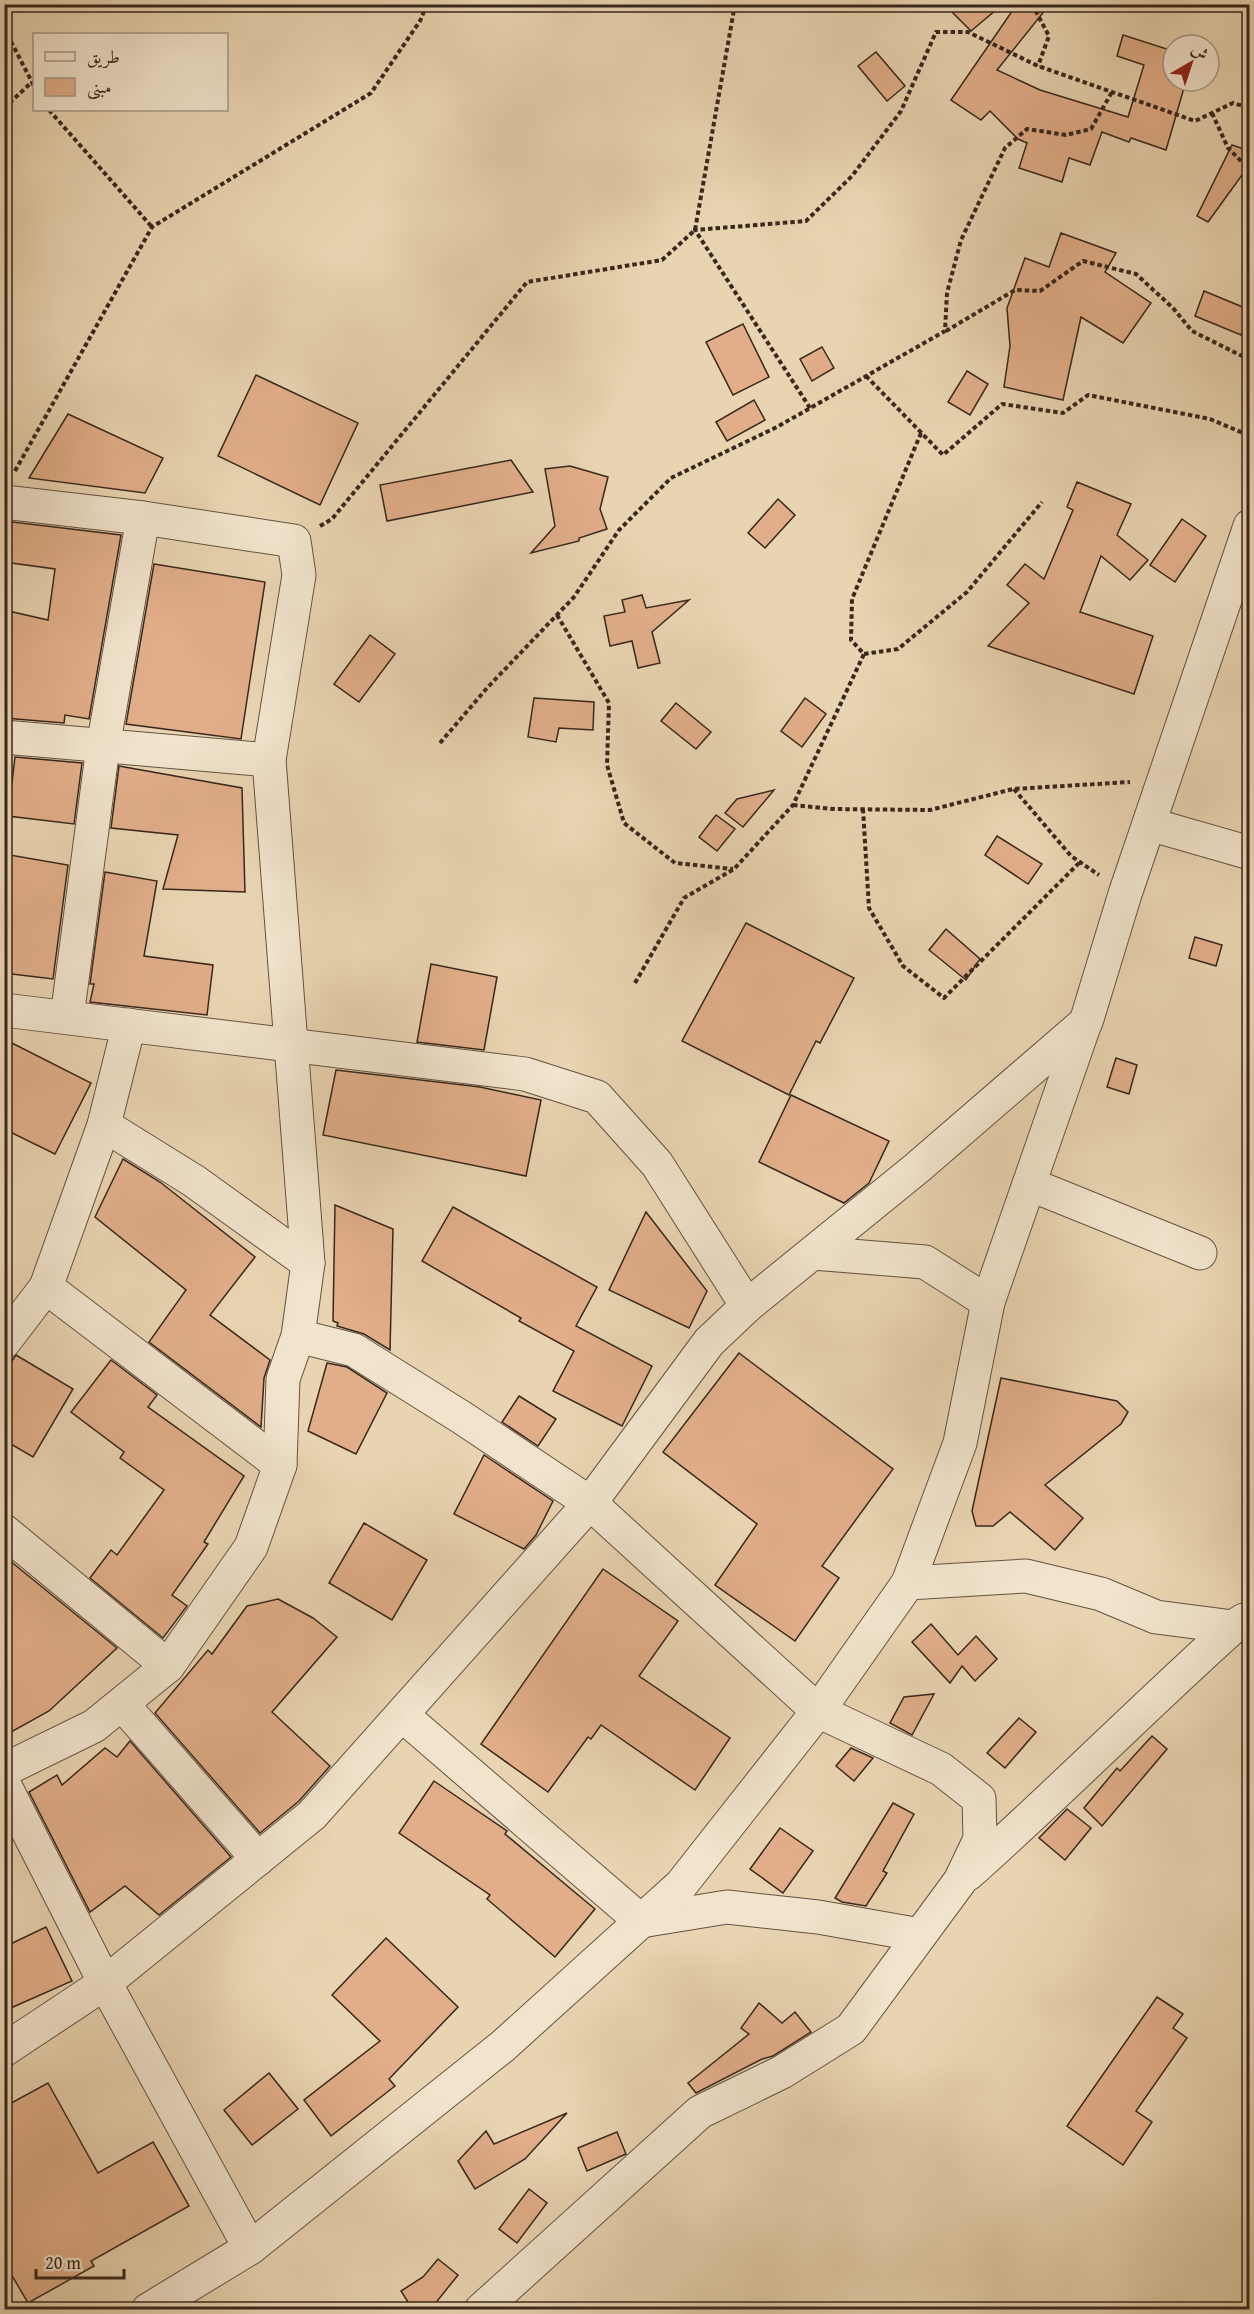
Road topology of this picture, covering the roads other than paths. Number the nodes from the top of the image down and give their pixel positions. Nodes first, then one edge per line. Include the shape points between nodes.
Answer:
1 (7, 491) edge
2 (143, 518) junction
3 (1250, 526) edge
4 (4, 737) edge
5 (104, 747) junction
6 (269, 760) junction
7 (1149, 824) junction
8 (1250, 853) edge
9 (4, 1010) edge
10 (67, 1017) junction
11 (1086, 1022) junction
12 (129, 1025) junction
13 (290, 1045) junction
14 (104, 1125) junction
15 (1029, 1184) junction
16 (813, 1253) junction
17 (1200, 1253) dead end
18 (308, 1263) junction
19 (46, 1287) junction
20 (988, 1302) junction
21 (747, 1306) junction
22 (298, 1336) junction
23 (4, 1342) edge
24 (280, 1465) junction
25 (590, 1503) junction
26 (4, 1531) edge
27 (908, 1583) junction
28 (1241, 1622) edge
29 (168, 1666) junction
30 (123, 1705) junction
31 (818, 1711) junction
32 (402, 1715) junction
33 (4, 1770) edge
34 (4, 1784) edge
35 (258, 1859) junction
36 (960, 1881) junction
37 (641, 1921) junction
38 (920, 1935) junction
39 (105, 1983) junction
40 (4, 2050) edge
41 (250, 2248) junction
42 (148, 2310) edge
43 (481, 2310) edge

1 - 2 street
2 - 5 street
2 - 6 street via 294,541 299,575
3 - 7 street
4 - 5 street
5 - 6 street
5 - 10 street
6 - 13 street
7 - 8 street
7 - 11 street
9 - 10 street
10 - 12 street
11 - 15 street
11 - 16 street
12 - 13 street
12 - 14 street
13 - 18 street
13 - 21 street via 525,1074 597,1098 657,1164
14 - 18 street via 194,1181
14 - 19 street
15 - 17 street
15 - 20 street
16 - 20 street via 925,1262
16 - 21 street
18 - 22 street
19 - 23 street
19 - 24 street
20 - 27 street via 960,1443
21 - 25 street via 709,1342
22 - 24 street via 283,1379
22 - 25 street via 354,1350
24 - 29 street via 251,1547
25 - 31 street
25 - 32 street
26 - 29 street
27 - 28 street via 1026,1576 1101,1594 1156,1617
27 - 31 street
28 - 36 street
29 - 30 street
30 - 33 street via 94,1726
30 - 35 street
31 - 36 street via 940,1769 979,1798 980,1839
31 - 37 street via 681,1885
32 - 35 street via 312,1815
32 - 37 street
34 - 39 street
35 - 39 street
36 - 38 street
37 - 38 street via 727,1907 818,1917
37 - 41 street via 503,2046
38 - 43 street via 851,2028 782,2072 700,2112
39 - 40 street
39 - 41 street
41 - 42 street

